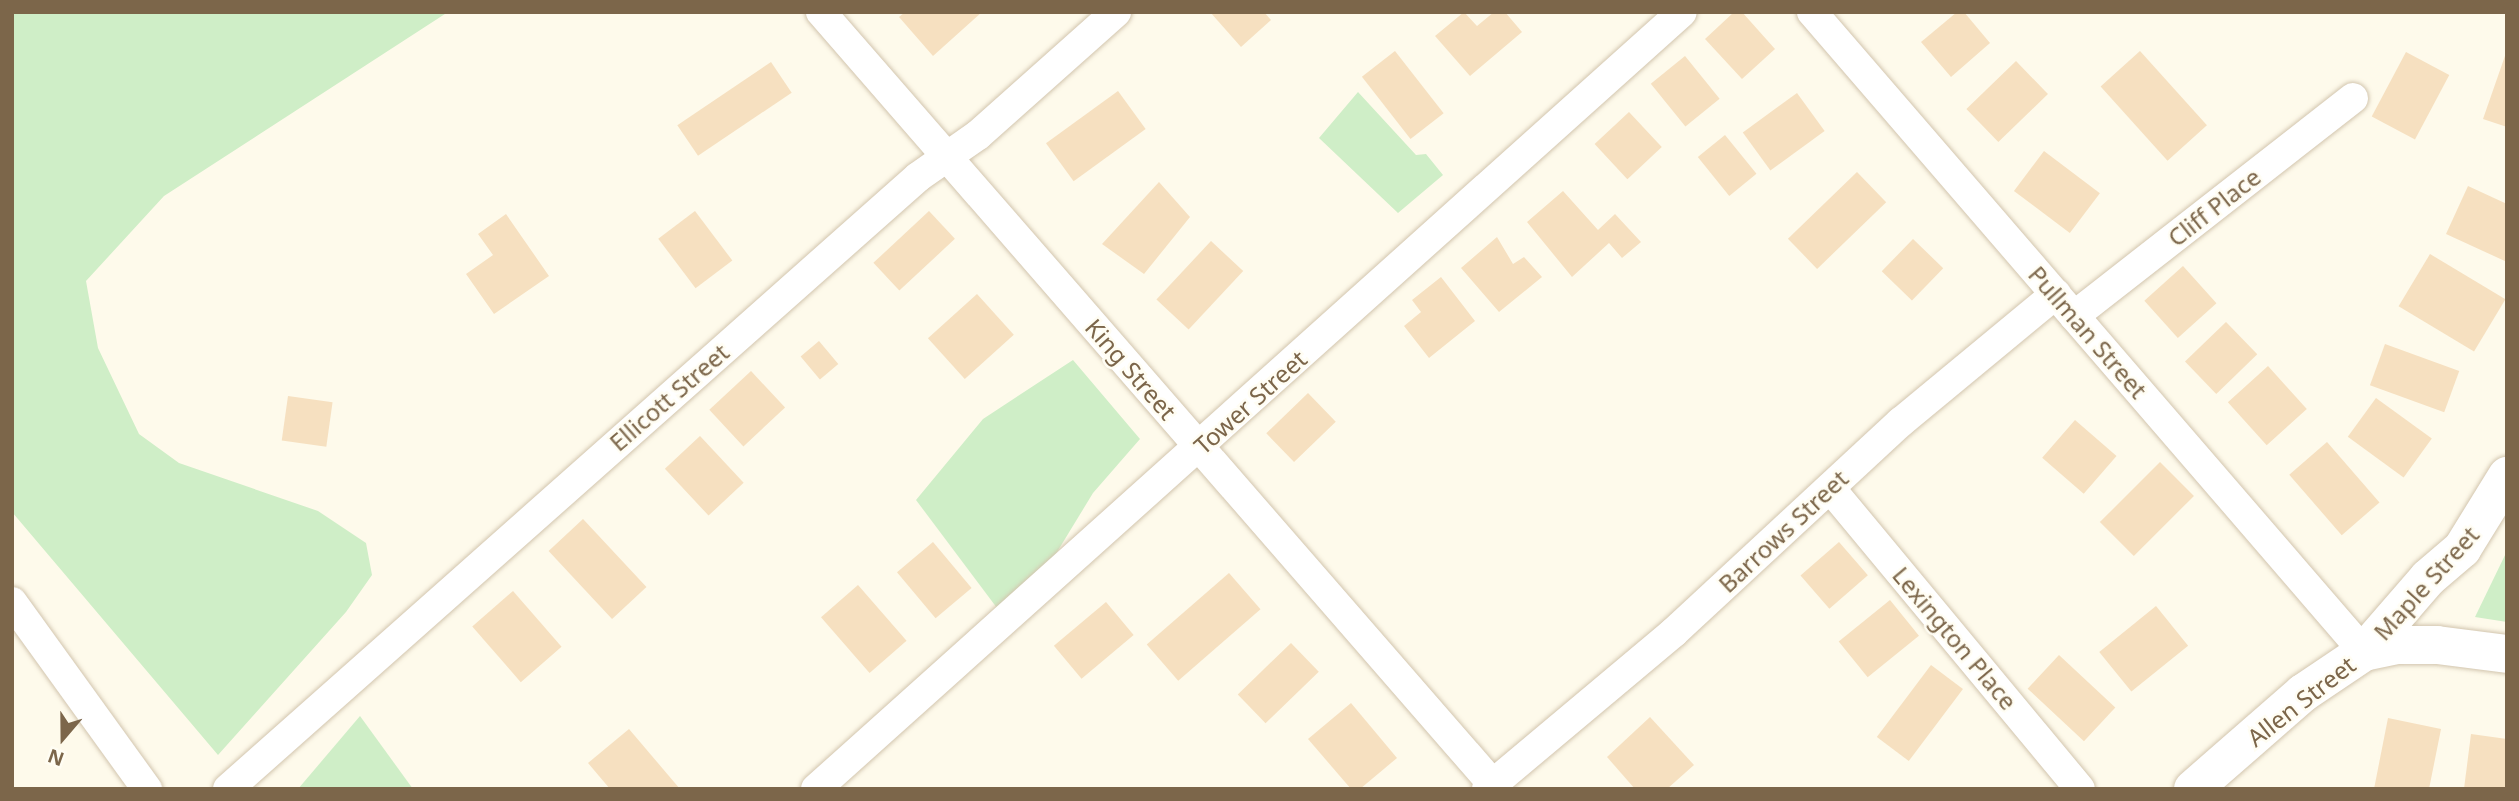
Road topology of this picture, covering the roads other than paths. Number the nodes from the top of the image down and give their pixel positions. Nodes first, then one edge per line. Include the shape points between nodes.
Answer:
1 (821, 12) edge
2 (1116, 12) edge
3 (1682, 12) edge
4 (1812, 12) edge
5 (2353, 98) dead end
6 (948, 156) junction
7 (2065, 305) junction
8 (1200, 447) junction
9 (2507, 476) edge
10 (1830, 488) junction
11 (12, 603) edge
12 (2364, 652) junction
13 (2507, 654) edge
14 (1498, 783) edge
15 (147, 789) edge
16 (228, 789) edge
17 (816, 789) edge
18 (2080, 789) edge
19 (2193, 789) edge

1 - 6 street, King Street
2 - 6 street, Ellicott Street via 978,135
3 - 8 street, Tower Street
4 - 7 street, Pullman Street
5 - 7 street, Cliff Place
6 - 8 street, King Street
6 - 16 street, Ellicott Street via 918,177
7 - 10 street, Barrows Street via 1901,422
7 - 12 street, Pullman Street
8 - 14 street, King Street
8 - 17 street, Tower Street
9 - 12 street, Maple Street via 2462,549 2428,578
10 - 14 street, Barrows Street
10 - 18 street, Lexington Place
11 - 15 street
12 - 13 street, Allen Street via 2437,645
12 - 19 street, Allen Street via 2303,693

